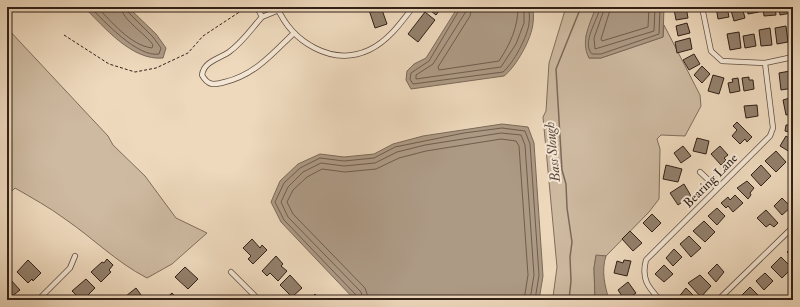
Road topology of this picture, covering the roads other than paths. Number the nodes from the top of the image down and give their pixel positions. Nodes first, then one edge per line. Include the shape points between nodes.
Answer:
1 (257, 7) edge
2 (404, 7) edge
3 (412, 7) edge
4 (702, 7) edge
5 (278, 8) edge
6 (409, 12) junction
7 (262, 17) junction
8 (294, 33) junction
9 (793, 57) edge
10 (765, 62) junction
11 (700, 172) dead end
12 (717, 188) junction
13 (793, 227) edge
14 (75, 256) dead end
15 (231, 272) dead end
16 (38, 300) edge
17 (259, 300) edge
18 (660, 300) edge
19 (718, 300) edge

1 - 7 street
2 - 6 street
3 - 6 street
4 - 10 street via 711,52 722,61
5 - 7 street
5 - 8 street via 282,19
6 - 8 street via 388,38 370,50 350,56 331,54 313,48
7 - 8 street via 230,52 208,63 202,75 206,82 213,85 239,79 257,68
9 - 10 street
10 - 12 street, Bearing Lane via 773,128 770,136
11 - 12 street
12 - 18 street, Bearing Lane via 646,260 643,271 649,288
13 - 19 street
14 - 16 street via 70,268
15 - 17 street

